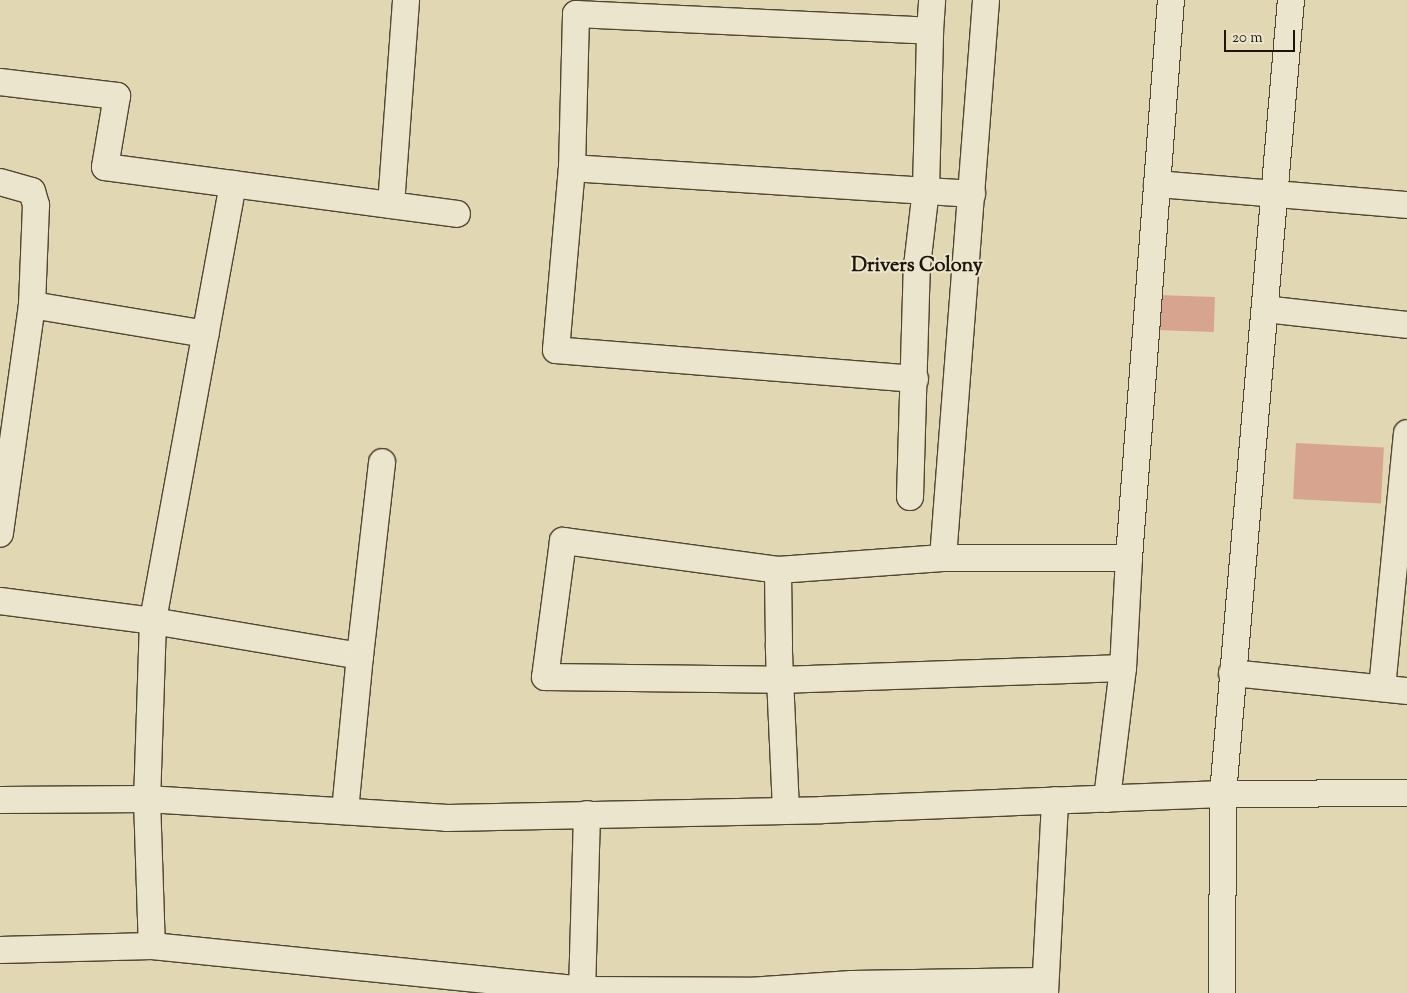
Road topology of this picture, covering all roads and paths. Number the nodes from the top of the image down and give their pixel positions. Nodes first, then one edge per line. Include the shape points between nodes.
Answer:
1 (406, 0) edge
2 (932, 0) edge
3 (986, 0) edge
4 (1171, 0) edge
5 (1291, 0) edge
6 (930, 31) junction
7 (0, 82) edge
8 (572, 168) junction
9 (0, 182) edge
10 (233, 184) junction
11 (1157, 184) junction
12 (926, 189) junction
13 (972, 194) junction
14 (1275, 194) junction
15 (391, 205) junction
16 (1407, 206) edge
17 (457, 214) dead end
18 (32, 306) junction
19 (1265, 309) junction
20 (1407, 325) edge
21 (206, 334) junction
22 (915, 380) junction
23 (1407, 433) edge
24 (382, 462) dead end
25 (910, 497) dead end
26 (0, 534) edge
27 (943, 558) junction
28 (1129, 558) junction
29 (778, 570) junction
30 (0, 601) edge
31 (153, 621) junction
32 (360, 656) junction
33 (1123, 668) junction
34 (1232, 673) junction
35 (780, 680) junction
36 (1394, 690) edge
37 (1407, 793) edge
38 (1222, 794) junction
39 (148, 799) junction
40 (1107, 799) junction
41 (0, 800) edge
42 (1055, 800) junction
43 (786, 810) junction
44 (345, 811) junction
45 (587, 814) junction
46 (152, 946) junction
47 (0, 950) edge
48 (1045, 987) edge
49 (582, 992) edge
50 (749, 992) edge
51 (1222, 993) edge

1 - 15 street
2 - 6 street
3 - 13 street
4 - 11 street
5 - 14 street
6 - 8 street via 576,14
6 - 12 street
7 - 10 street via 117,96 105,167
8 - 12 street
8 - 22 street via 556,350
9 - 18 street via 27,188 35,196
10 - 15 street
10 - 21 street
11 - 14 street
11 - 28 street
12 - 13 street
12 - 22 street via 917,266
13 - 27 street
14 - 16 street
14 - 19 street
15 - 17 street
18 - 21 street
18 - 26 street
19 - 20 street
19 - 34 street
21 - 31 street
22 - 25 street
23 - 36 street
24 - 32 street
27 - 28 street
27 - 29 street
28 - 33 street
29 - 35 street
29 - 35 street via 563,541 545,677
30 - 31 street
31 - 32 street
31 - 39 street
32 - 44 street
33 - 35 street
33 - 40 street
34 - 36 street
34 - 38 street
35 - 43 street
37 - 38 street
38 - 40 street
38 - 51 street
39 - 41 street
39 - 44 street
39 - 46 street
40 - 42 street
42 - 43 street
42 - 48 street
43 - 45 street
44 - 45 street via 447,818
45 - 49 street
46 - 47 street
46 - 49 street
48 - 50 street via 852,984
49 - 50 street

